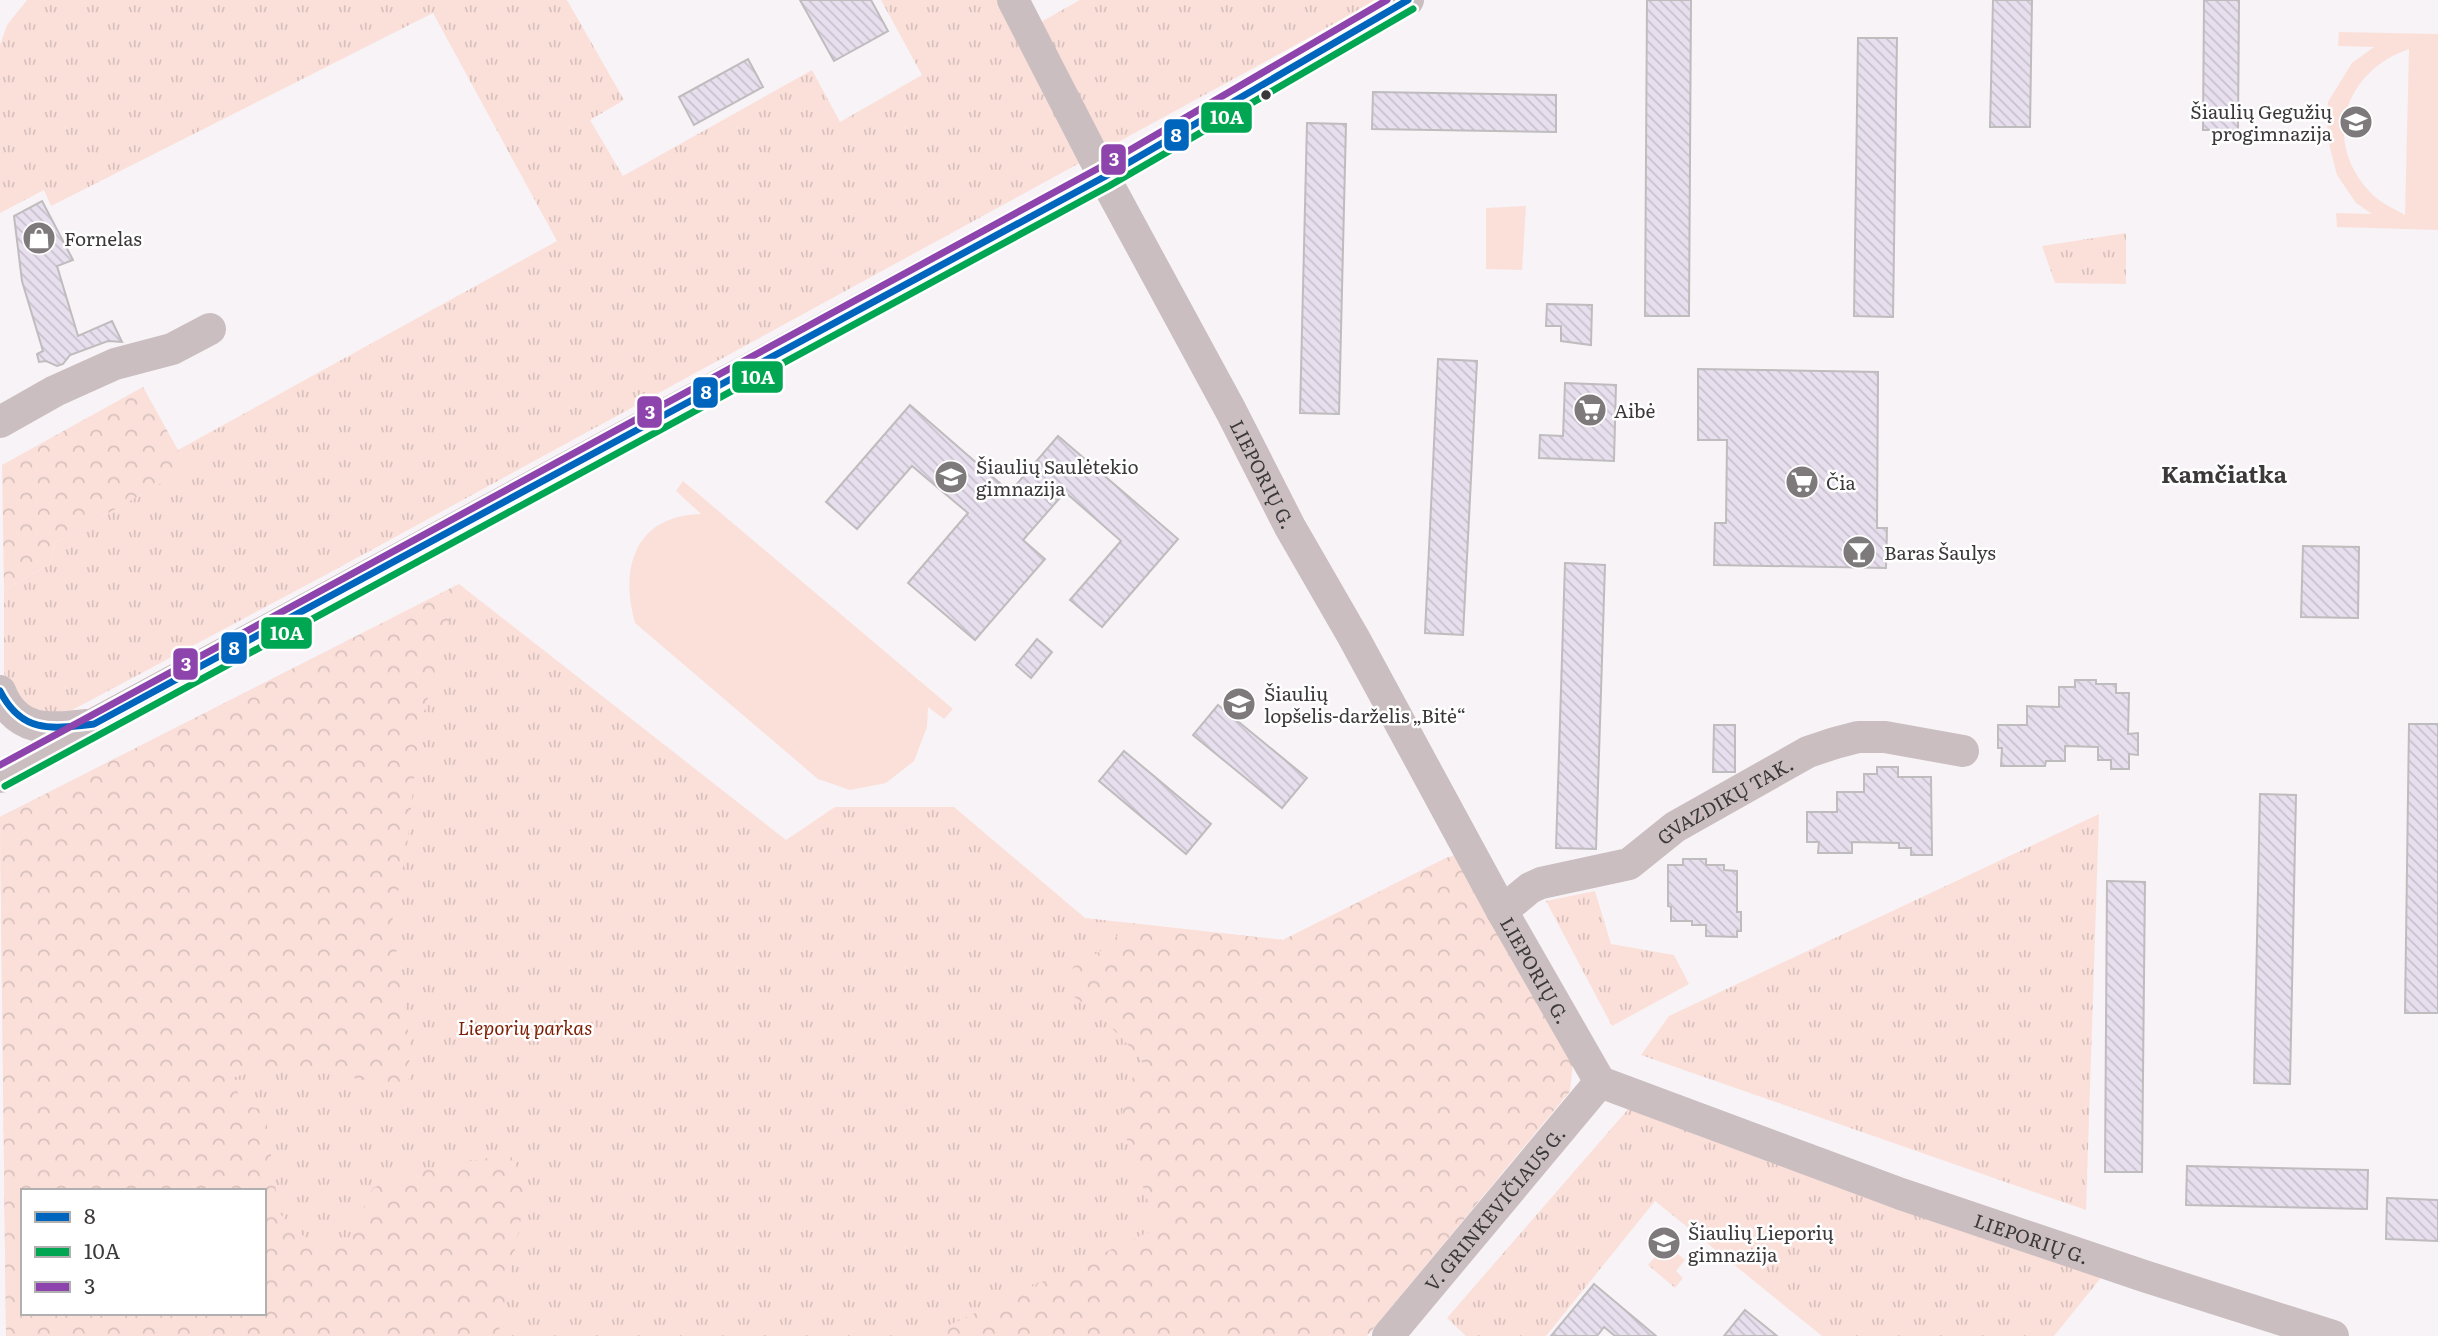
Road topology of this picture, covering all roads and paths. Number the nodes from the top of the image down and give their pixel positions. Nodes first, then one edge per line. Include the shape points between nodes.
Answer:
1 (1013, 0) edge
2 (1408, 0) edge
3 (1104, 177) junction
4 (210, 329) dead end
5 (0, 422) edge
6 (0, 691) edge
7 (94, 724) junction
8 (1963, 751) dead end
9 (0, 777) edge
10 (1502, 911) junction
11 (1600, 1082) junction
12 (1388, 1336) edge
13 (2333, 1336) edge

1 - 3 street, LIEPORIŲ G.
2 - 3 street
3 - 7 street
3 - 10 street, LIEPORIŲ G.
4 - 5 street via 172,349 116,364 55,391
6 - 7 street via 14,714 28,723 51,729
7 - 9 street
8 - 10 street, GVAZDIKŲ TAK. via 1885,737 1858,737 1808,752 1675,827 1629,863 1541,883
10 - 11 street, LIEPORIŲ G.
11 - 12 street, V. GRINKEVIČIAUS G.
11 - 13 street, LIEPORIŲ G. via 1913,1199

